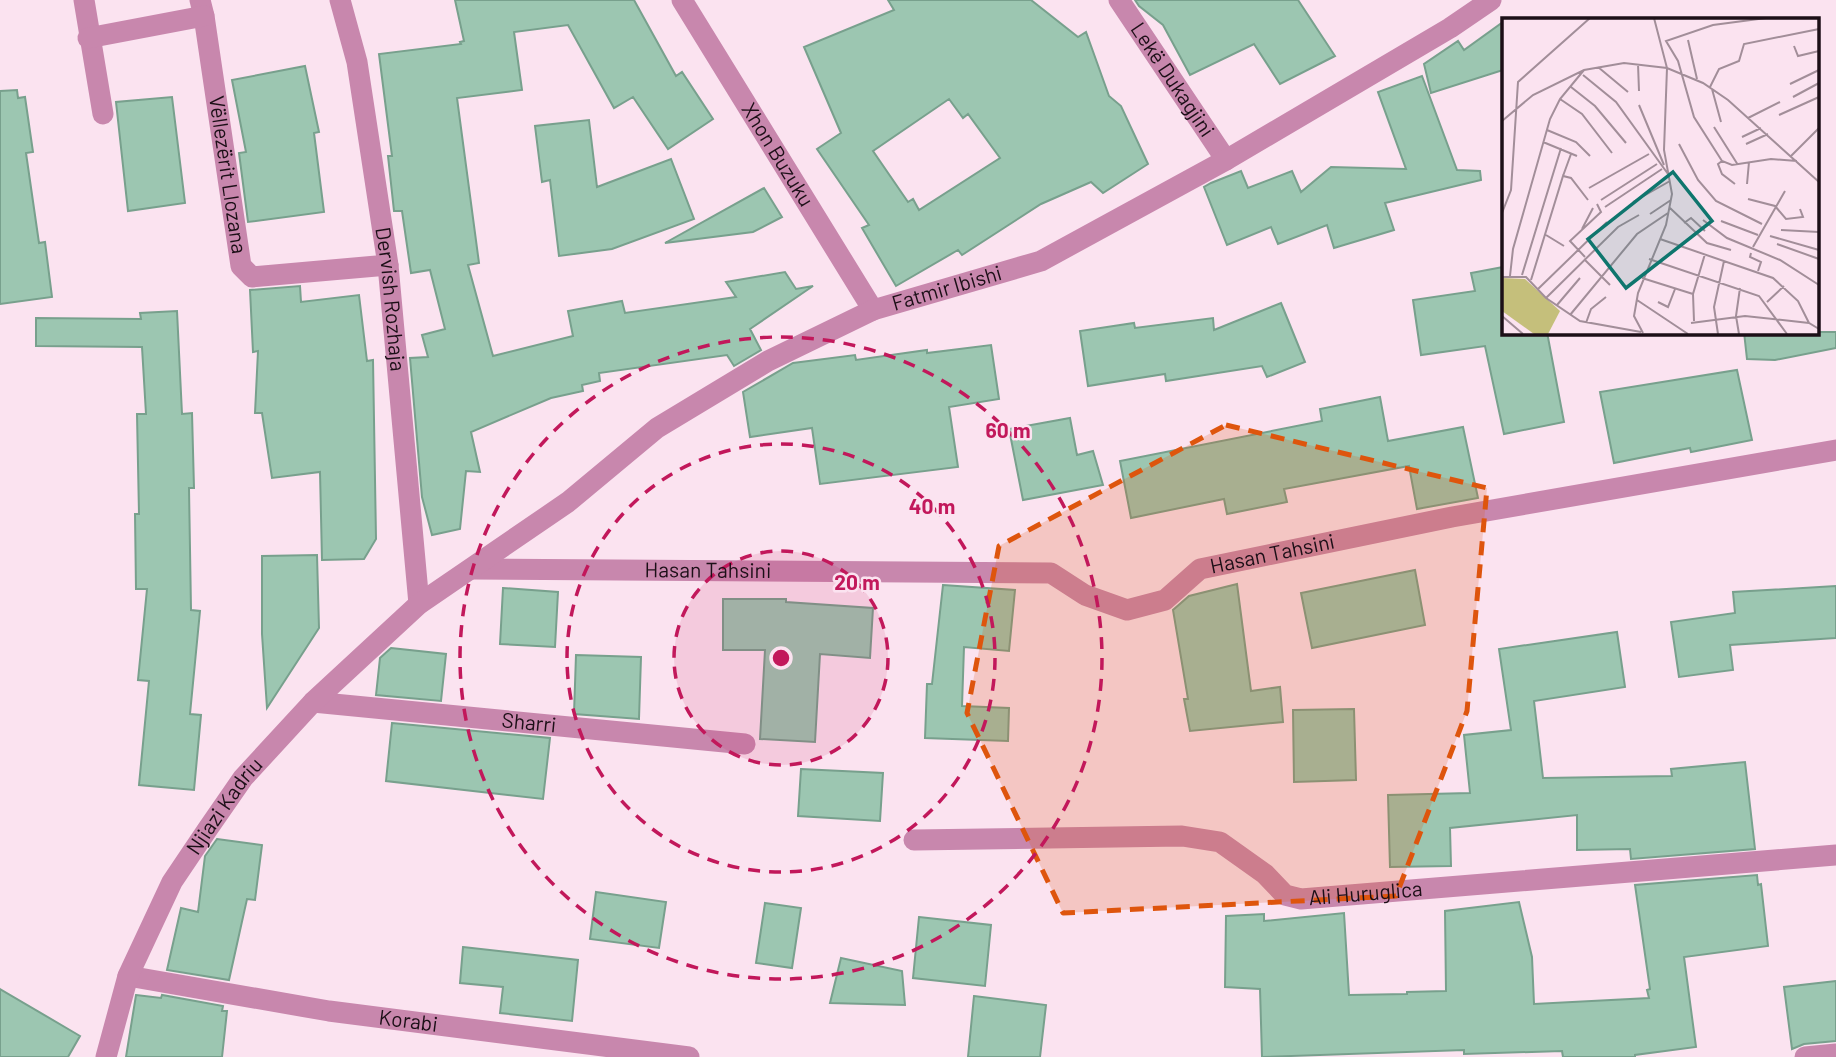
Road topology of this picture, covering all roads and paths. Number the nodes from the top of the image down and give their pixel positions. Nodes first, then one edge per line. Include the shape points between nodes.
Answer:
1 (83, 0) edge
2 (340, 0) edge
3 (682, 0) edge
4 (1119, 0) edge
5 (1491, 0) edge
6 (202, 8) edge
7 (89, 38) junction
8 (103, 114) dead end
9 (1226, 160) junction
10 (388, 265) junction
11 (873, 310) junction
12 (1836, 450) edge
13 (472, 569) junction
14 (419, 604) junction
15 (313, 702) junction
16 (745, 744) dead end
17 (914, 841) dead end
18 (1836, 855) edge
19 (128, 976) junction
20 (1836, 1054) edge
21 (106, 1057) edge
22 (689, 1057) edge
23 (1805, 1057) edge

1 - 7 street
2 - 10 street, Dervish Rozhaja via 357,62
3 - 11 street, Xhon Buzuku
4 - 9 street, Lekë Dukagjini
5 - 9 street, Fatmir Ibishi
6 - 7 street, Vëllezërit Llozana
6 - 10 street, Vëllezërit Llozana via 241,266 252,277
7 - 8 street
9 - 11 street, Fatmir Ibishi via 1041,261
10 - 14 street, Dervish Rozhaja
11 - 13 street, Fatmir Ibishi via 768,361 657,428 568,502
12 - 13 street, Hasan Tahsini via 1452,517 1200,569 1164,600 1127,610 1085,595 1051,573
13 - 14 street, Fatmir Ibishi
14 - 15 street, Njiazi Kadriu
15 - 16 street, Sharri
15 - 19 street, Njiazi Kadriu via 243,778 207,830 172,882
17 - 18 street, Ali Huruglica via 1182,836 1220,842 1265,874 1285,895 1301,899
19 - 21 street, Njiazi Kadriu
19 - 22 street, Korabi via 329,1011
20 - 23 street

